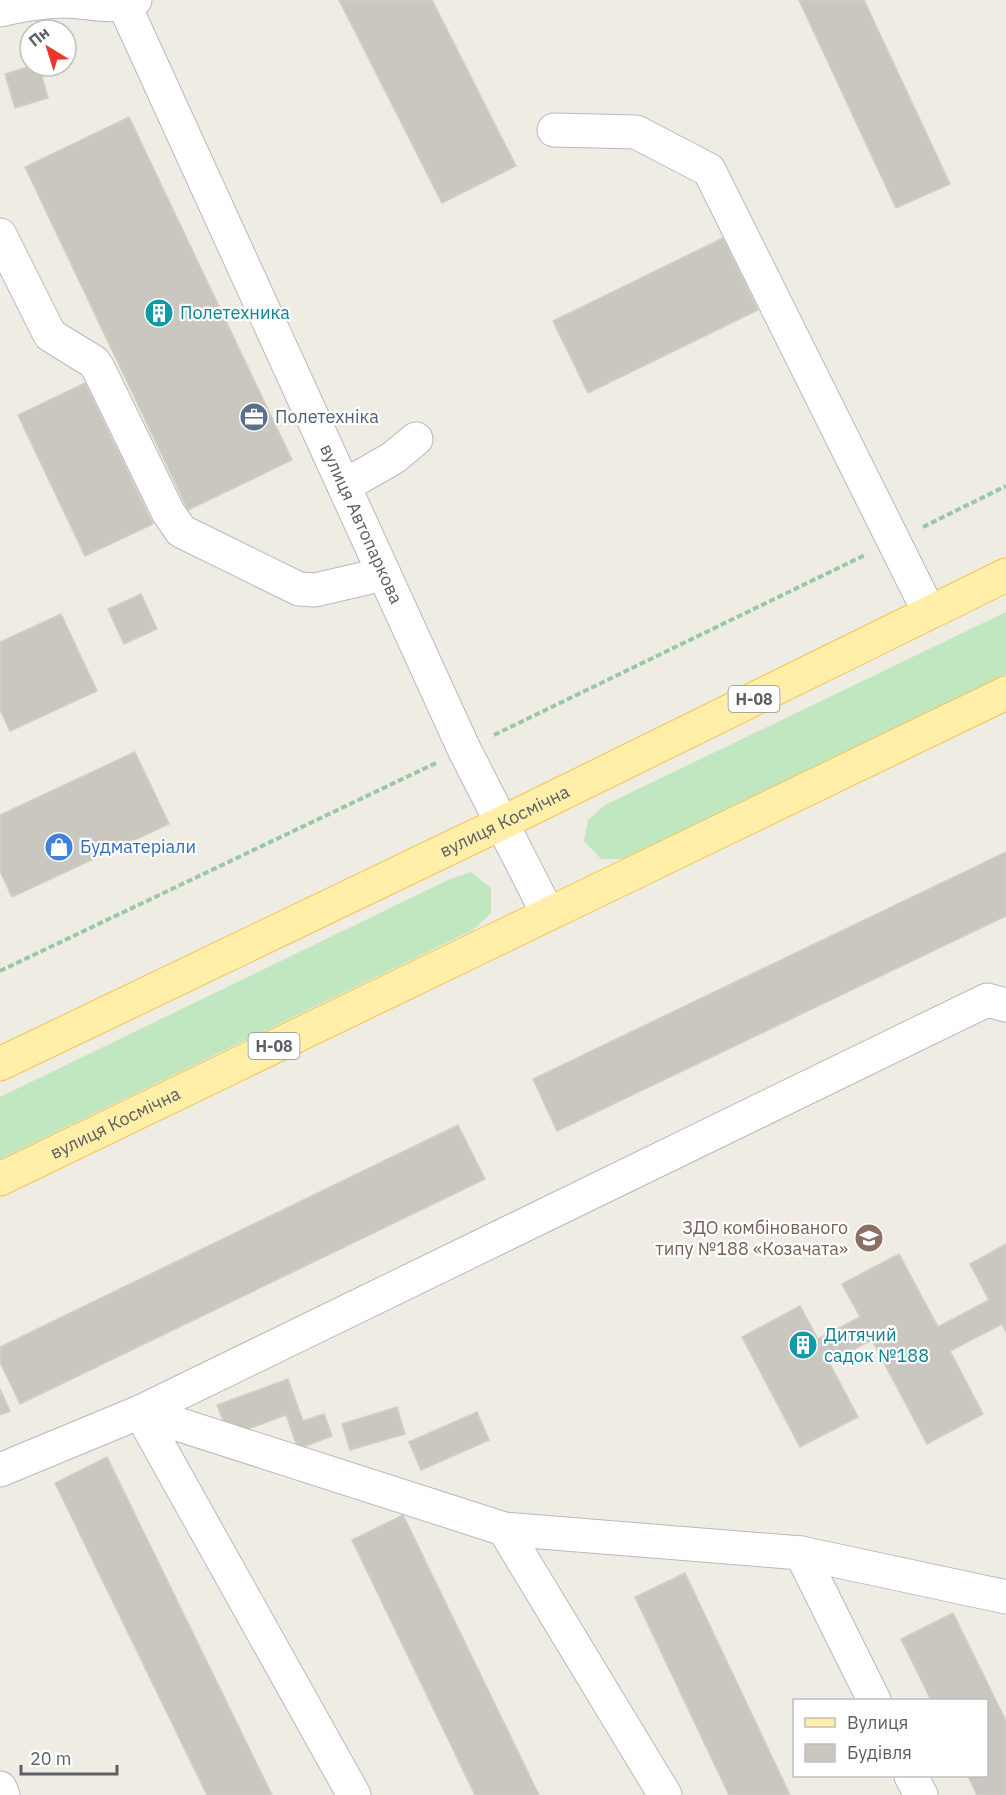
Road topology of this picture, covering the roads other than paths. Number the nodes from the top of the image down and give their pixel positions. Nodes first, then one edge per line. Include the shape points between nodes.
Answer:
1 (127, 2) edge
2 (0, 10) edge
3 (554, 130) dead end
4 (0, 235) edge
5 (416, 439) dead end
6 (344, 486) junction
7 (384, 574) junction
8 (1006, 575) edge
9 (929, 612) junction
10 (1006, 693) edge
11 (502, 823) junction
12 (548, 914) junction
13 (1006, 1005) edge
14 (0, 1064) edge
15 (0, 1179) edge
16 (140, 1412) junction
17 (0, 1470) edge
18 (504, 1529) junction
19 (801, 1553) junction
20 (1006, 1597) edge
21 (873, 1699) edge
22 (912, 1777) edge
23 (0, 1788) edge
24 (3, 1795) edge
25 (354, 1795) edge
26 (665, 1795) edge
27 (921, 1795) edge

1 - 2 street via 41,2
1 - 6 street, вулиця Автопаркова
3 - 9 street via 636,132 709,170
4 - 7 street via 50,335 98,368 181,531 299,588 315,590
5 - 6 street via 393,458
6 - 7 street, вулиця Автопаркова
7 - 11 street, вулиця Автопаркова
8 - 9 main road, вулиця Космічна / Н-08
9 - 11 main road, вулиця Космічна / Н-08
10 - 12 main road, вулиця Космічна / Н-08
11 - 12 street, вулиця Автопаркова
11 - 14 main road, вулиця Космічна / Н-08
12 - 15 main road, вулиця Космічна / Н-08
13 - 16 street via 987,1000
16 - 17 street
16 - 18 street
16 - 25 street
18 - 19 street
18 - 26 street
19 - 20 street
19 - 21 street
22 - 27 street
23 - 24 street

